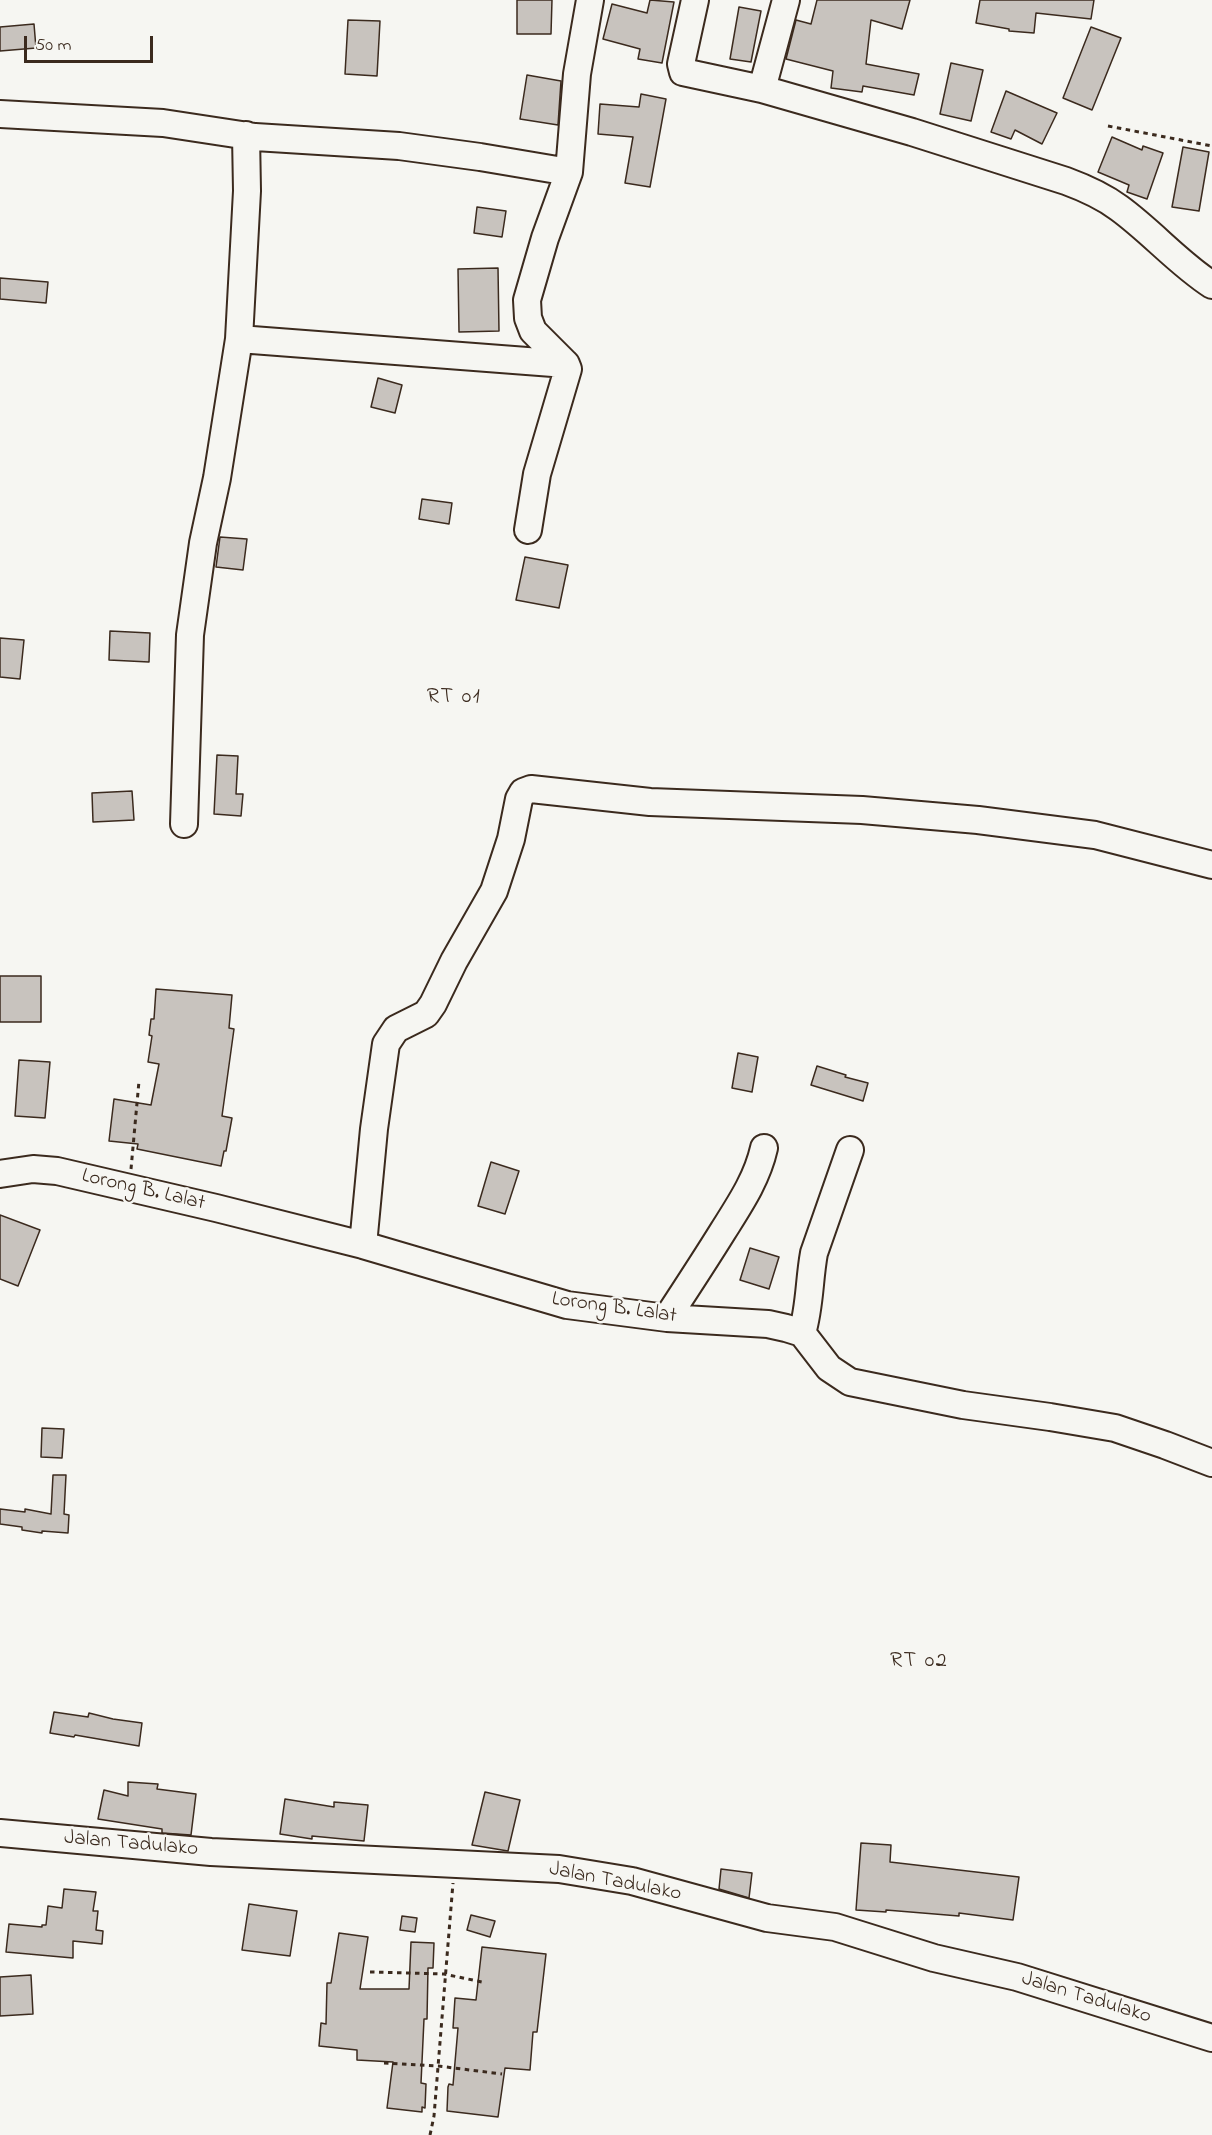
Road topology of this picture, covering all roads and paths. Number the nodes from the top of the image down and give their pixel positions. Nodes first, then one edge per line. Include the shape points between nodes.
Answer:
1 (590, 0) edge
2 (695, 0) edge
3 (786, 0) edge
4 (762, 89) junction
5 (0, 114) edge
6 (1108, 126) dead end
7 (246, 135) junction
8 (1212, 146) edge
9 (569, 172) junction
10 (1212, 285) edge
11 (239, 339) junction
12 (566, 364) junction
13 (528, 530) dead end
14 (184, 824) dead end
15 (1212, 865) edge
16 (139, 1081) dead end
17 (764, 1148) dead end
18 (850, 1150) dead end
19 (0, 1174) edge
20 (129, 1188) junction
21 (363, 1245) junction
22 (667, 1318) junction
23 (802, 1333) junction
24 (1212, 1463) edge
25 (0, 1833) edge
26 (455, 1863) junction
27 (370, 1972) dead end
28 (444, 1974) junction
29 (482, 1982) dead end
30 (1212, 2038) edge
31 (384, 2063) dead end
32 (438, 2066) junction
33 (502, 2074) dead end
34 (430, 2135) edge

1 - 9 street via 577,74
2 - 4 street via 682,57 683,72
3 - 4 street
4 - 10 street via 1088,189 1118,207
5 - 7 street via 163,123
6 - 8 path
7 - 9 street via 399,146
7 - 11 street
9 - 12 street via 527,300 533,331
11 - 12 street
11 - 14 street via 190,635
12 - 13 street via 562,393 537,474
15 - 21 street via 1095,836 978,820 862,810 650,802 531,789 524,792 494,891 433,1004 426,1014 396,1029 386,1044
16 - 20 path
17 - 22 street via 760,1167 741,1202
18 - 23 street via 814,1253
19 - 20 street, Lorong B. Lalat via 33,1169 57,1171
20 - 21 street, Lorong B. Lalat
21 - 22 street, Lorong B. Lalat via 567,1305
22 - 23 street, Lorong B. Lalat via 768,1324
23 - 24 street via 829,1368 850,1382 963,1405 1115,1428
25 - 26 street, Jalan Tadulako via 212,1852
26 - 28 path
26 - 30 street, Jalan Tadulako via 559,1869 632,1881 767,1918 835,1927 934,1958 1017,1977
27 - 28 path
28 - 29 path
28 - 32 path
31 - 32 path
32 - 33 path
32 - 34 path

